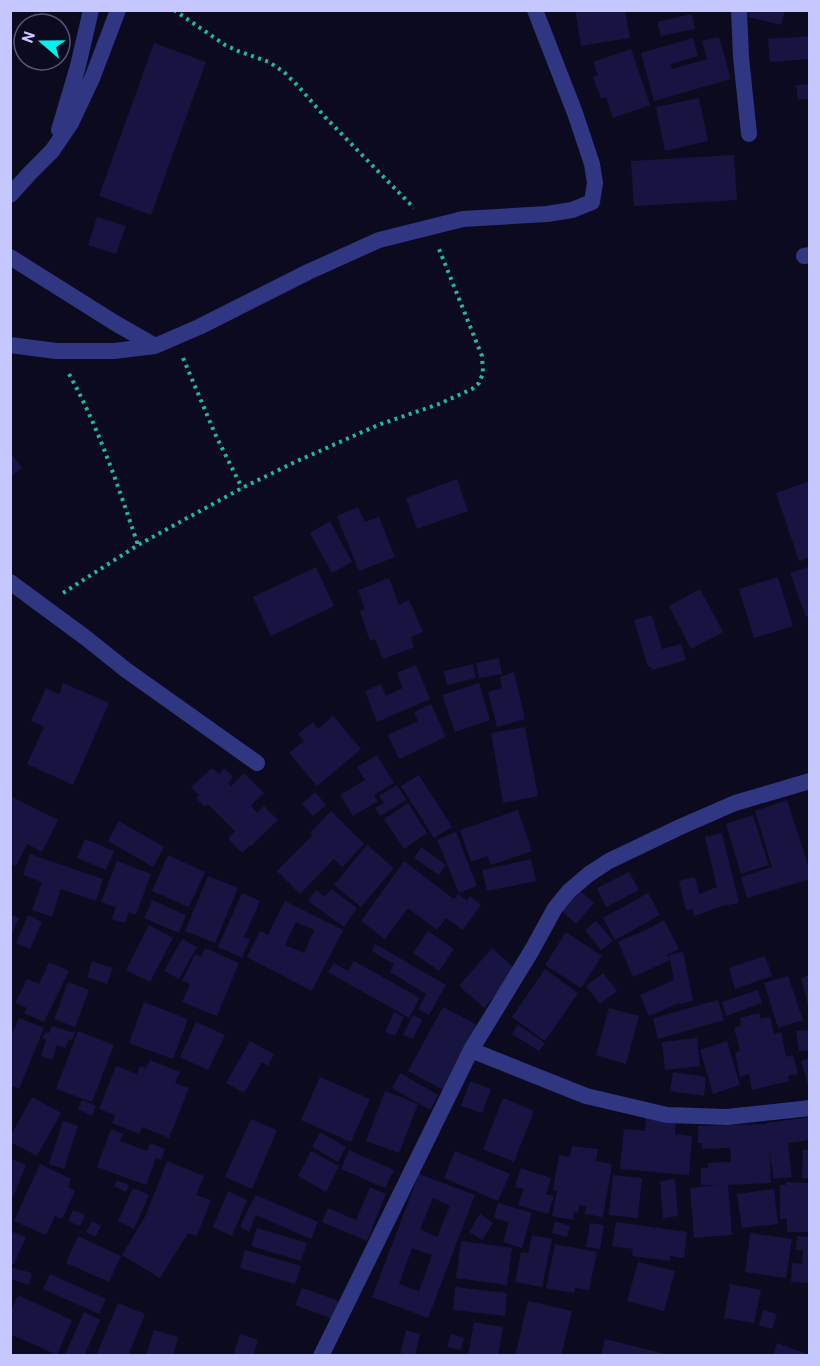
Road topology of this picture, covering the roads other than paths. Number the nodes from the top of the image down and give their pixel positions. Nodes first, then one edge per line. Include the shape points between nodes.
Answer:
1 (91, 10) edge
2 (118, 10) edge
3 (535, 10) edge
4 (739, 10) edge
5 (749, 134) dead end
6 (52, 151) junction
7 (10, 195) edge
8 (10, 257) edge
9 (10, 345) edge
10 (155, 346) junction
11 (10, 582) edge
12 (257, 763) dead end
13 (810, 781) edge
14 (471, 1050) junction
15 (810, 1108) edge
16 (321, 1356) edge

1 - 6 street
2 - 6 street via 76,114
3 - 10 street via 592,164 592,202 548,214 463,219 379,240
4 - 5 street
6 - 7 street
8 - 10 street
9 - 10 street via 56,351
11 - 12 street
13 - 14 street via 735,803 589,874 555,908
14 - 15 street via 586,1096 667,1115 727,1117
14 - 16 street

